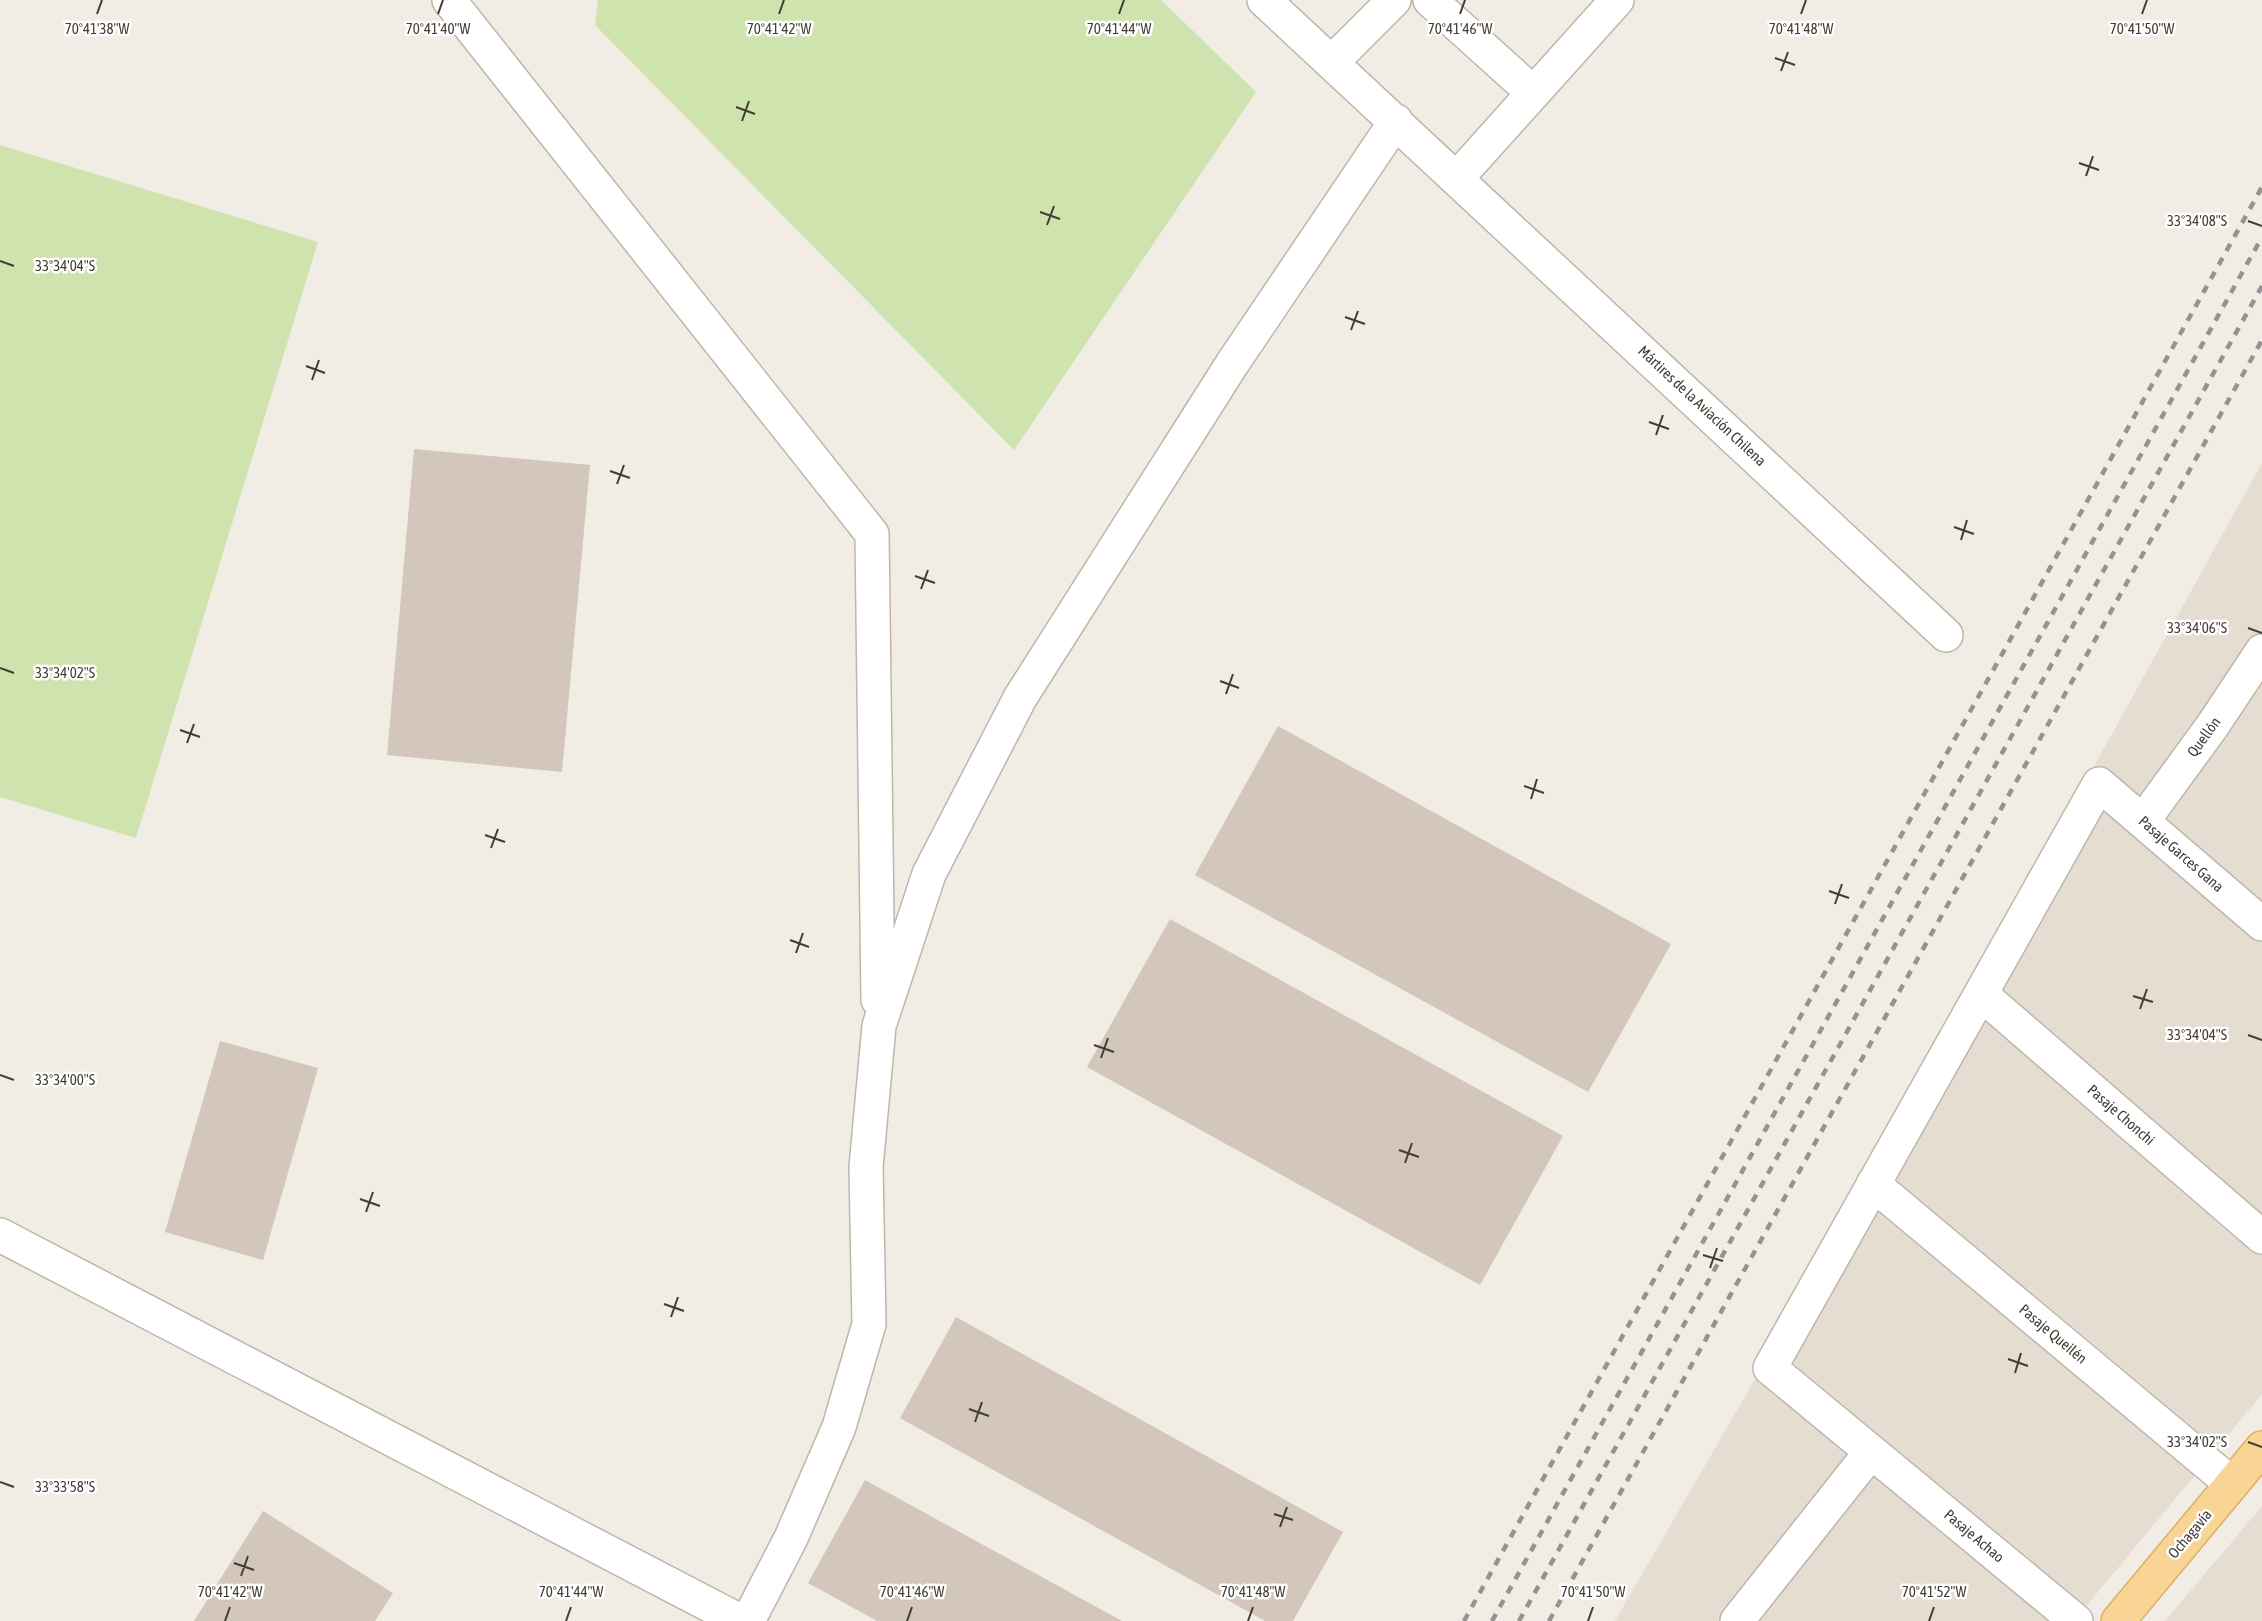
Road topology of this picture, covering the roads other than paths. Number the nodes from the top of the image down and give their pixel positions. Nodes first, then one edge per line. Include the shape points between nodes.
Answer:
1 (449, 0) edge
2 (1264, 0) edge
3 (1394, 0) edge
4 (1430, 0) edge
5 (1617, 0) edge
6 (1332, 62) junction
7 (1532, 92) junction
8 (1396, 121) junction
9 (1457, 178) junction
10 (1946, 635) dead end
11 (2262, 651) edge
12 (2143, 821) junction
13 (2262, 924) edge
14 (1981, 993) junction
15 (879, 1026) junction
16 (1873, 1184) junction
17 (0, 1235) edge
18 (2262, 1237) edge
19 (2262, 1448) edge
20 (1871, 1452) junction
21 (2232, 1484) junction
22 (740, 1621) edge
23 (748, 1621) edge
24 (1737, 1621) edge
25 (2076, 1621) edge
26 (2118, 1621) edge

1 - 15 street via 872,534
2 - 6 street, Mártires de la Aviación Chilena
3 - 6 street
4 - 7 street
5 - 7 street
6 - 8 street, Mártires de la Aviación Chilena
7 - 9 street
8 - 9 street, Mártires de la Aviación Chilena
8 - 15 street via 1233,364 1020,698 929,874
9 - 10 street, Mártires de la Aviación Chilena
11 - 12 street, Quellón
12 - 13 street, Pasaje Garces Gana
12 - 14 street, Pasaje Garces Gana via 2099,784
14 - 16 street
14 - 18 street, Pasaje Chonchi
15 - 23 street via 866,1167 869,1324 839,1427 791,1538
16 - 20 street, Pasaje Achao via 1770,1368
16 - 21 street, Pasaje Queilén
17 - 22 street
19 - 21 main road, Ochagavía
20 - 24 street
20 - 25 street, Pasaje Achao
21 - 26 main road, Ochagavía

